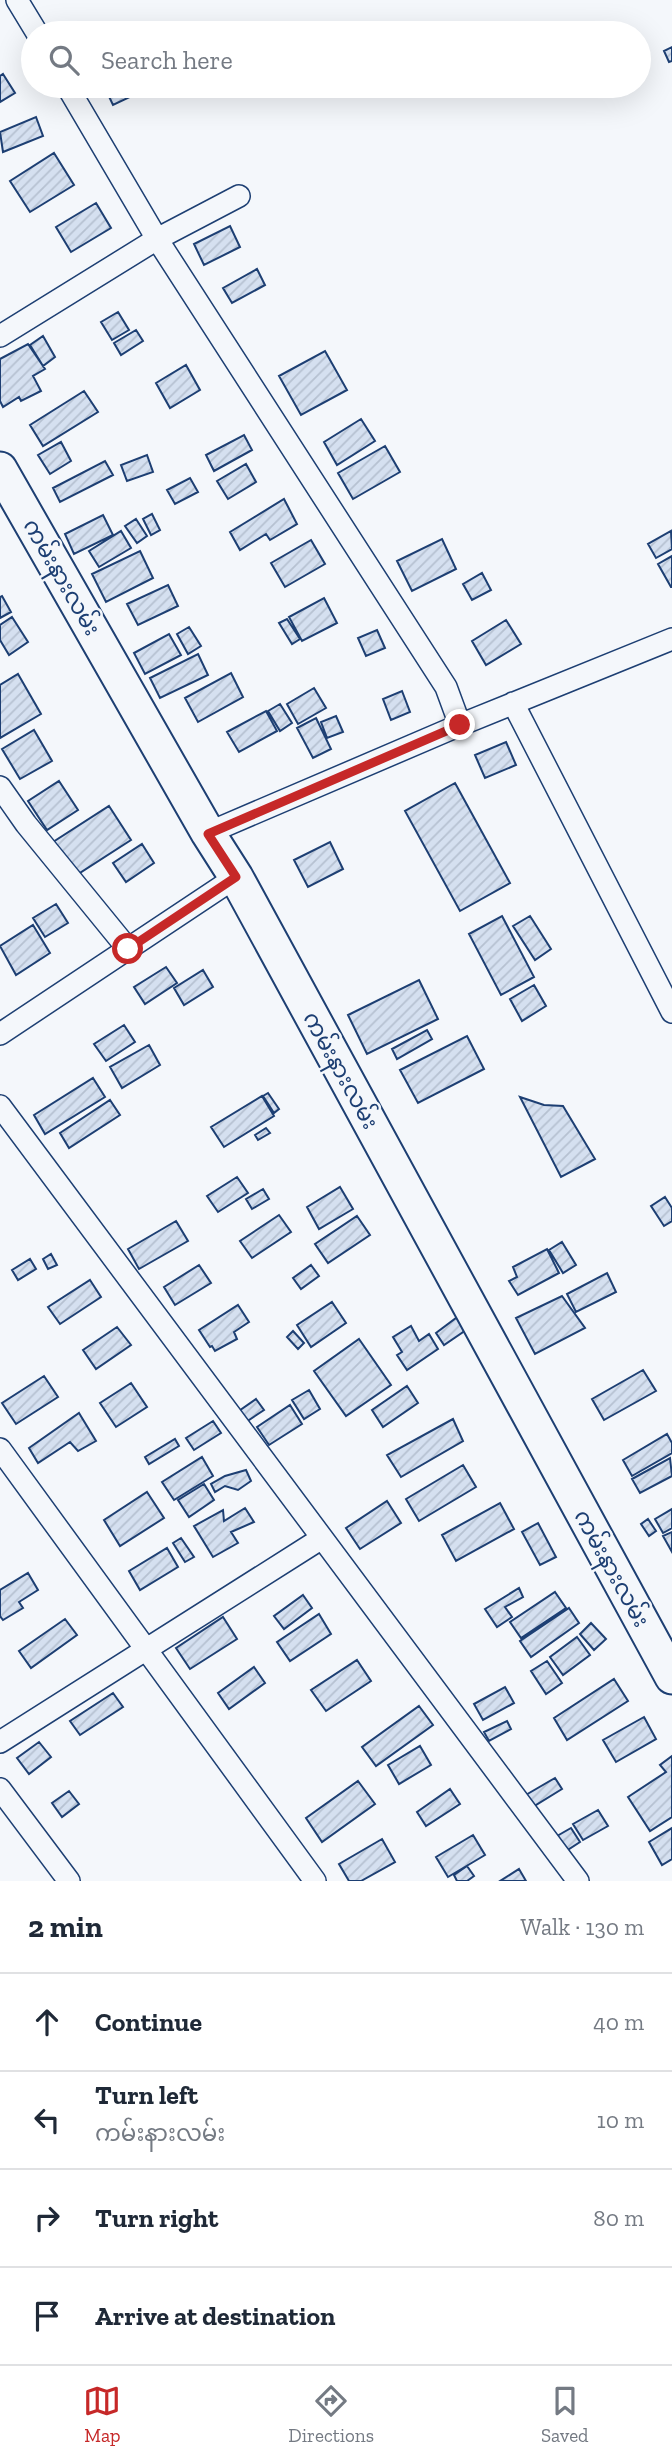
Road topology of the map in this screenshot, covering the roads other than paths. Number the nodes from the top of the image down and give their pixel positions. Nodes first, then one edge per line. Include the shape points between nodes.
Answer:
1 (18, 0) edge
2 (30, 21) edge
3 (74, 98) edge
4 (239, 196) dead end
5 (157, 239) junction
6 (0, 336) edge
7 (0, 468) edge
8 (672, 639) edge
9 (513, 703) junction
10 (460, 725) junction
11 (0, 787) edge
12 (208, 834) junction
13 (236, 877) junction
14 (128, 949) junction
15 (672, 1012) edge
16 (0, 1034) edge
17 (0, 1106) edge
18 (0, 1449) edge
19 (322, 1538) junction
20 (145, 1650) junction
21 (672, 1677) edge
22 (0, 1742) edge
23 (0, 1788) edge
24 (69, 1881) edge
25 (315, 1881) edge
26 (578, 1881) edge

1 - 2 street
3 - 5 street
4 - 5 street
5 - 6 street
5 - 10 street via 446,687
7 - 12 main road, ကမ်းနားလမ်း
8 - 9 street
9 - 10 street
9 - 15 street
10 - 12 street
11 - 14 street
12 - 13 main road, ကမ်းနားလမ်း
13 - 14 street
13 - 21 main road, ကမ်းနားလမ်း
14 - 16 street
17 - 19 street
18 - 20 street
19 - 20 street
19 - 26 street
20 - 22 street
20 - 25 street
23 - 24 street

